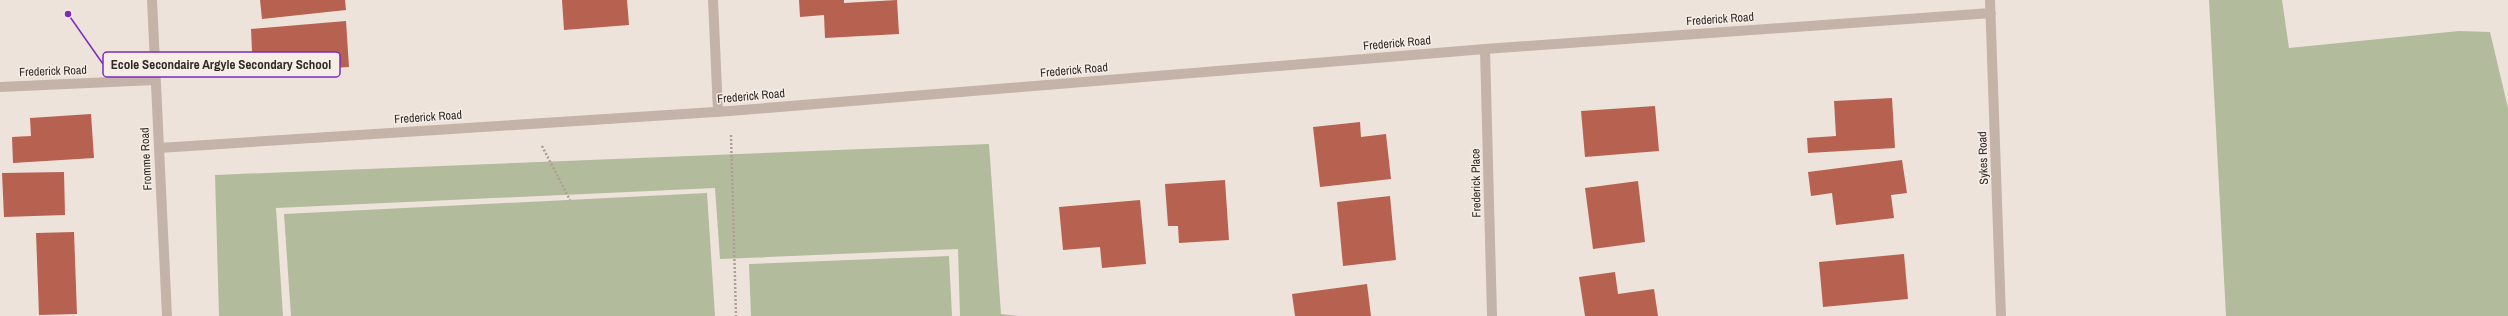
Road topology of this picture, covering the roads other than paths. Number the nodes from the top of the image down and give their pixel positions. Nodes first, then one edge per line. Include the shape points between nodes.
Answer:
1 (152, 0) edge
2 (713, 0) edge
3 (1990, 0) edge
4 (1991, 13) junction
5 (1485, 49) junction
6 (155, 80) junction
7 (0, 87) edge
8 (718, 112) junction
9 (158, 148) junction
10 (167, 316) edge
11 (1492, 316) edge
12 (2001, 316) edge

1 - 6 street, Fromme Road
2 - 8 street
3 - 4 street, Sykes Road
4 - 5 street, Frederick Road
4 - 12 street, Sykes Road
5 - 8 street, Frederick Road
5 - 11 street, Frederick Place
6 - 7 street, Frederick Road
6 - 9 street, Fromme Road
8 - 9 street, Frederick Road
9 - 10 street, Fromme Road

